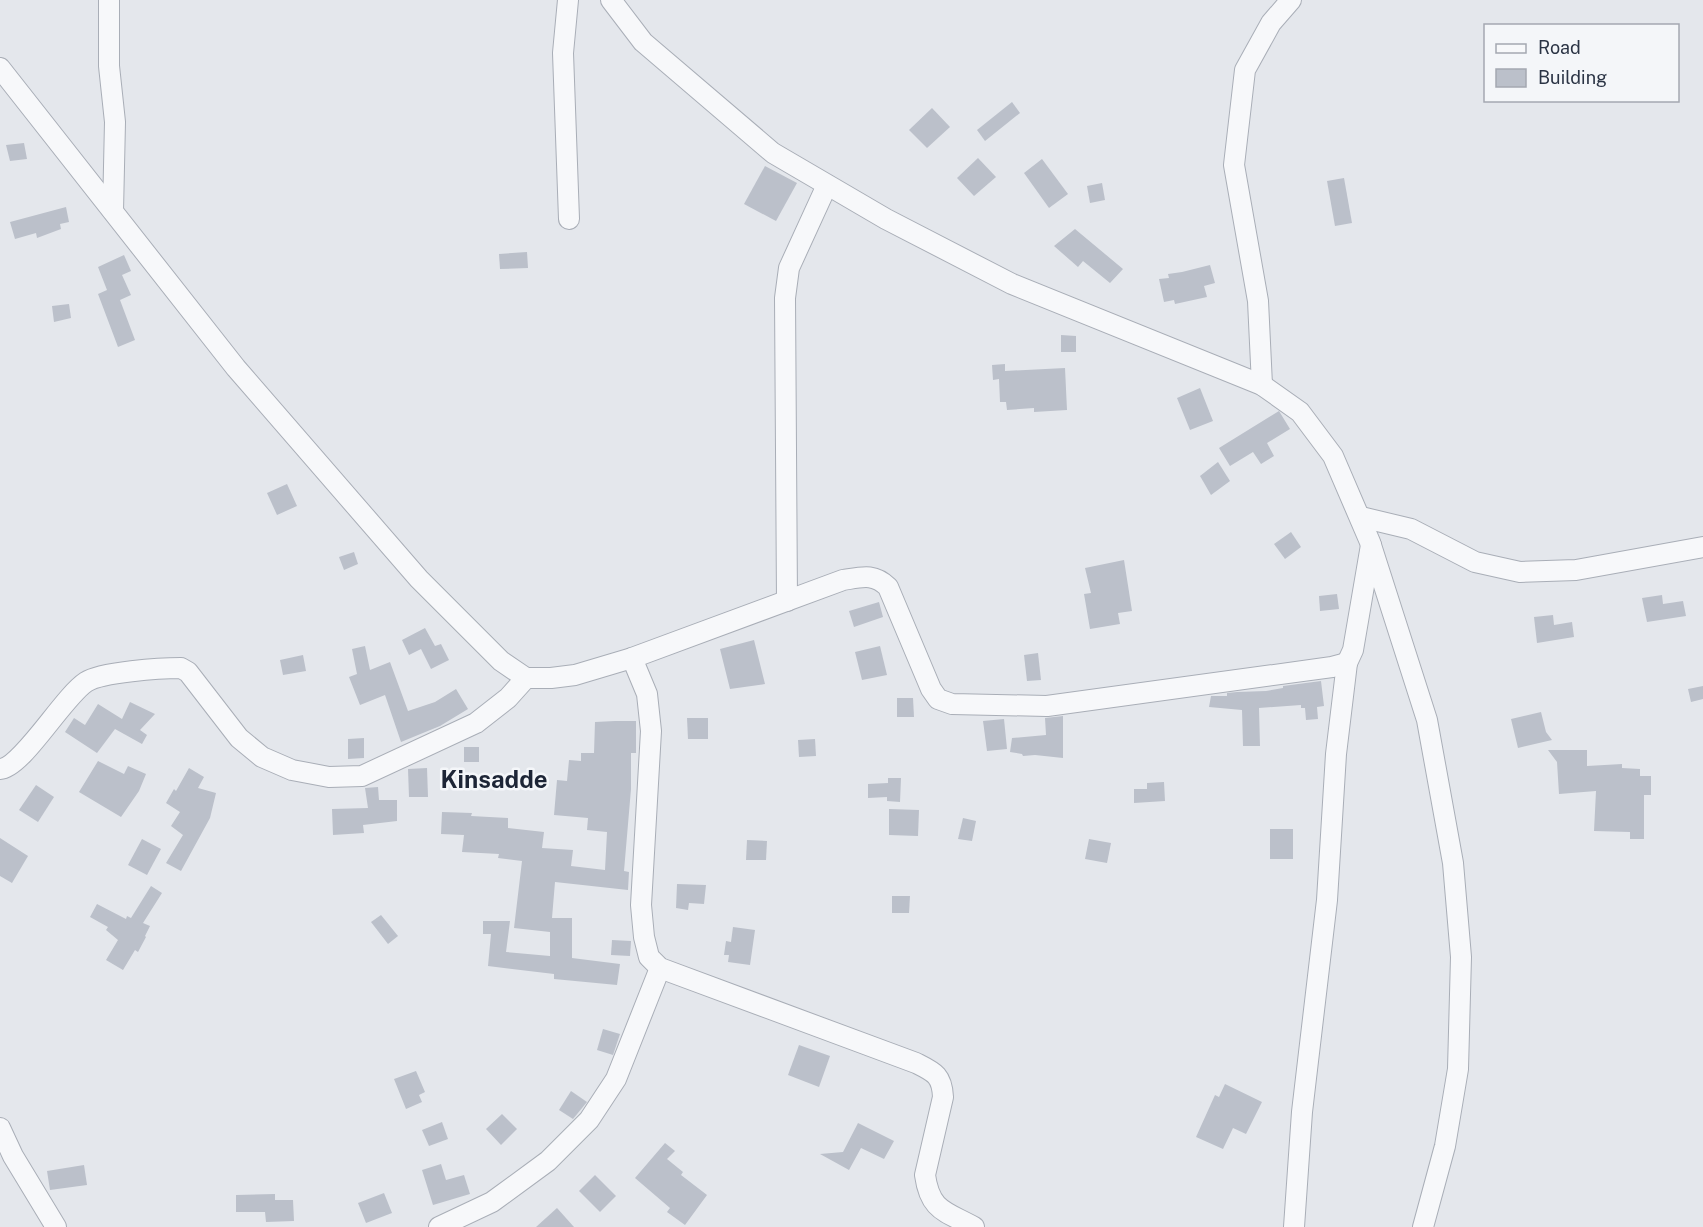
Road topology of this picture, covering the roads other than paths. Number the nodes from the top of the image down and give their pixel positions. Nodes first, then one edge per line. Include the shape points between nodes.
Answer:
1 (109, 0) edge
2 (568, 0) edge
3 (611, 0) edge
4 (1291, 0) edge
5 (0, 68) edge
6 (827, 185) junction
7 (113, 211) junction
8 (569, 219) dead end
9 (1262, 385) junction
10 (1361, 517) junction
11 (1370, 542) junction
12 (1703, 547) edge
13 (787, 601) junction
14 (632, 658) junction
15 (1347, 663) junction
16 (526, 678) junction
17 (0, 769) edge
18 (660, 968) junction
19 (0, 1128) edge
20 (56, 1227) edge
21 (439, 1227) edge
22 (974, 1227) edge
23 (1294, 1227) edge
24 (1423, 1227) edge

1 - 7 street via 109,66 115,122
2 - 8 street via 563,53
3 - 6 street via 643,42 670,66 773,153
4 - 9 street via 1271,23 1245,70 1234,165 1258,301
5 - 7 street
6 - 9 street via 1012,284
6 - 13 street via 789,268 785,298
7 - 16 street via 236,368 419,579 501,661
9 - 10 street via 1300,412 1333,456
10 - 11 street
10 - 12 street via 1411,530 1474,562 1520,572 1576,570
11 - 15 street via 1358,628
11 - 24 street via 1427,720 1453,863 1461,957 1458,1069 1445,1146
13 - 14 street
13 - 15 street via 843,580 879,578 888,587 931,689 938,699 952,704 1047,706
14 - 16 street via 575,675
14 - 18 street via 647,694 651,731 641,905 649,957
15 - 23 street
16 - 17 street via 476,723 362,776 329,777 292,770 248,748 181,668 102,676 75,690 9,767
18 - 21 street via 616,1080 589,1120 548,1161 492,1202
18 - 22 street via 935,1072 943,1097 925,1175 927,1188 939,1208
19 - 20 street

